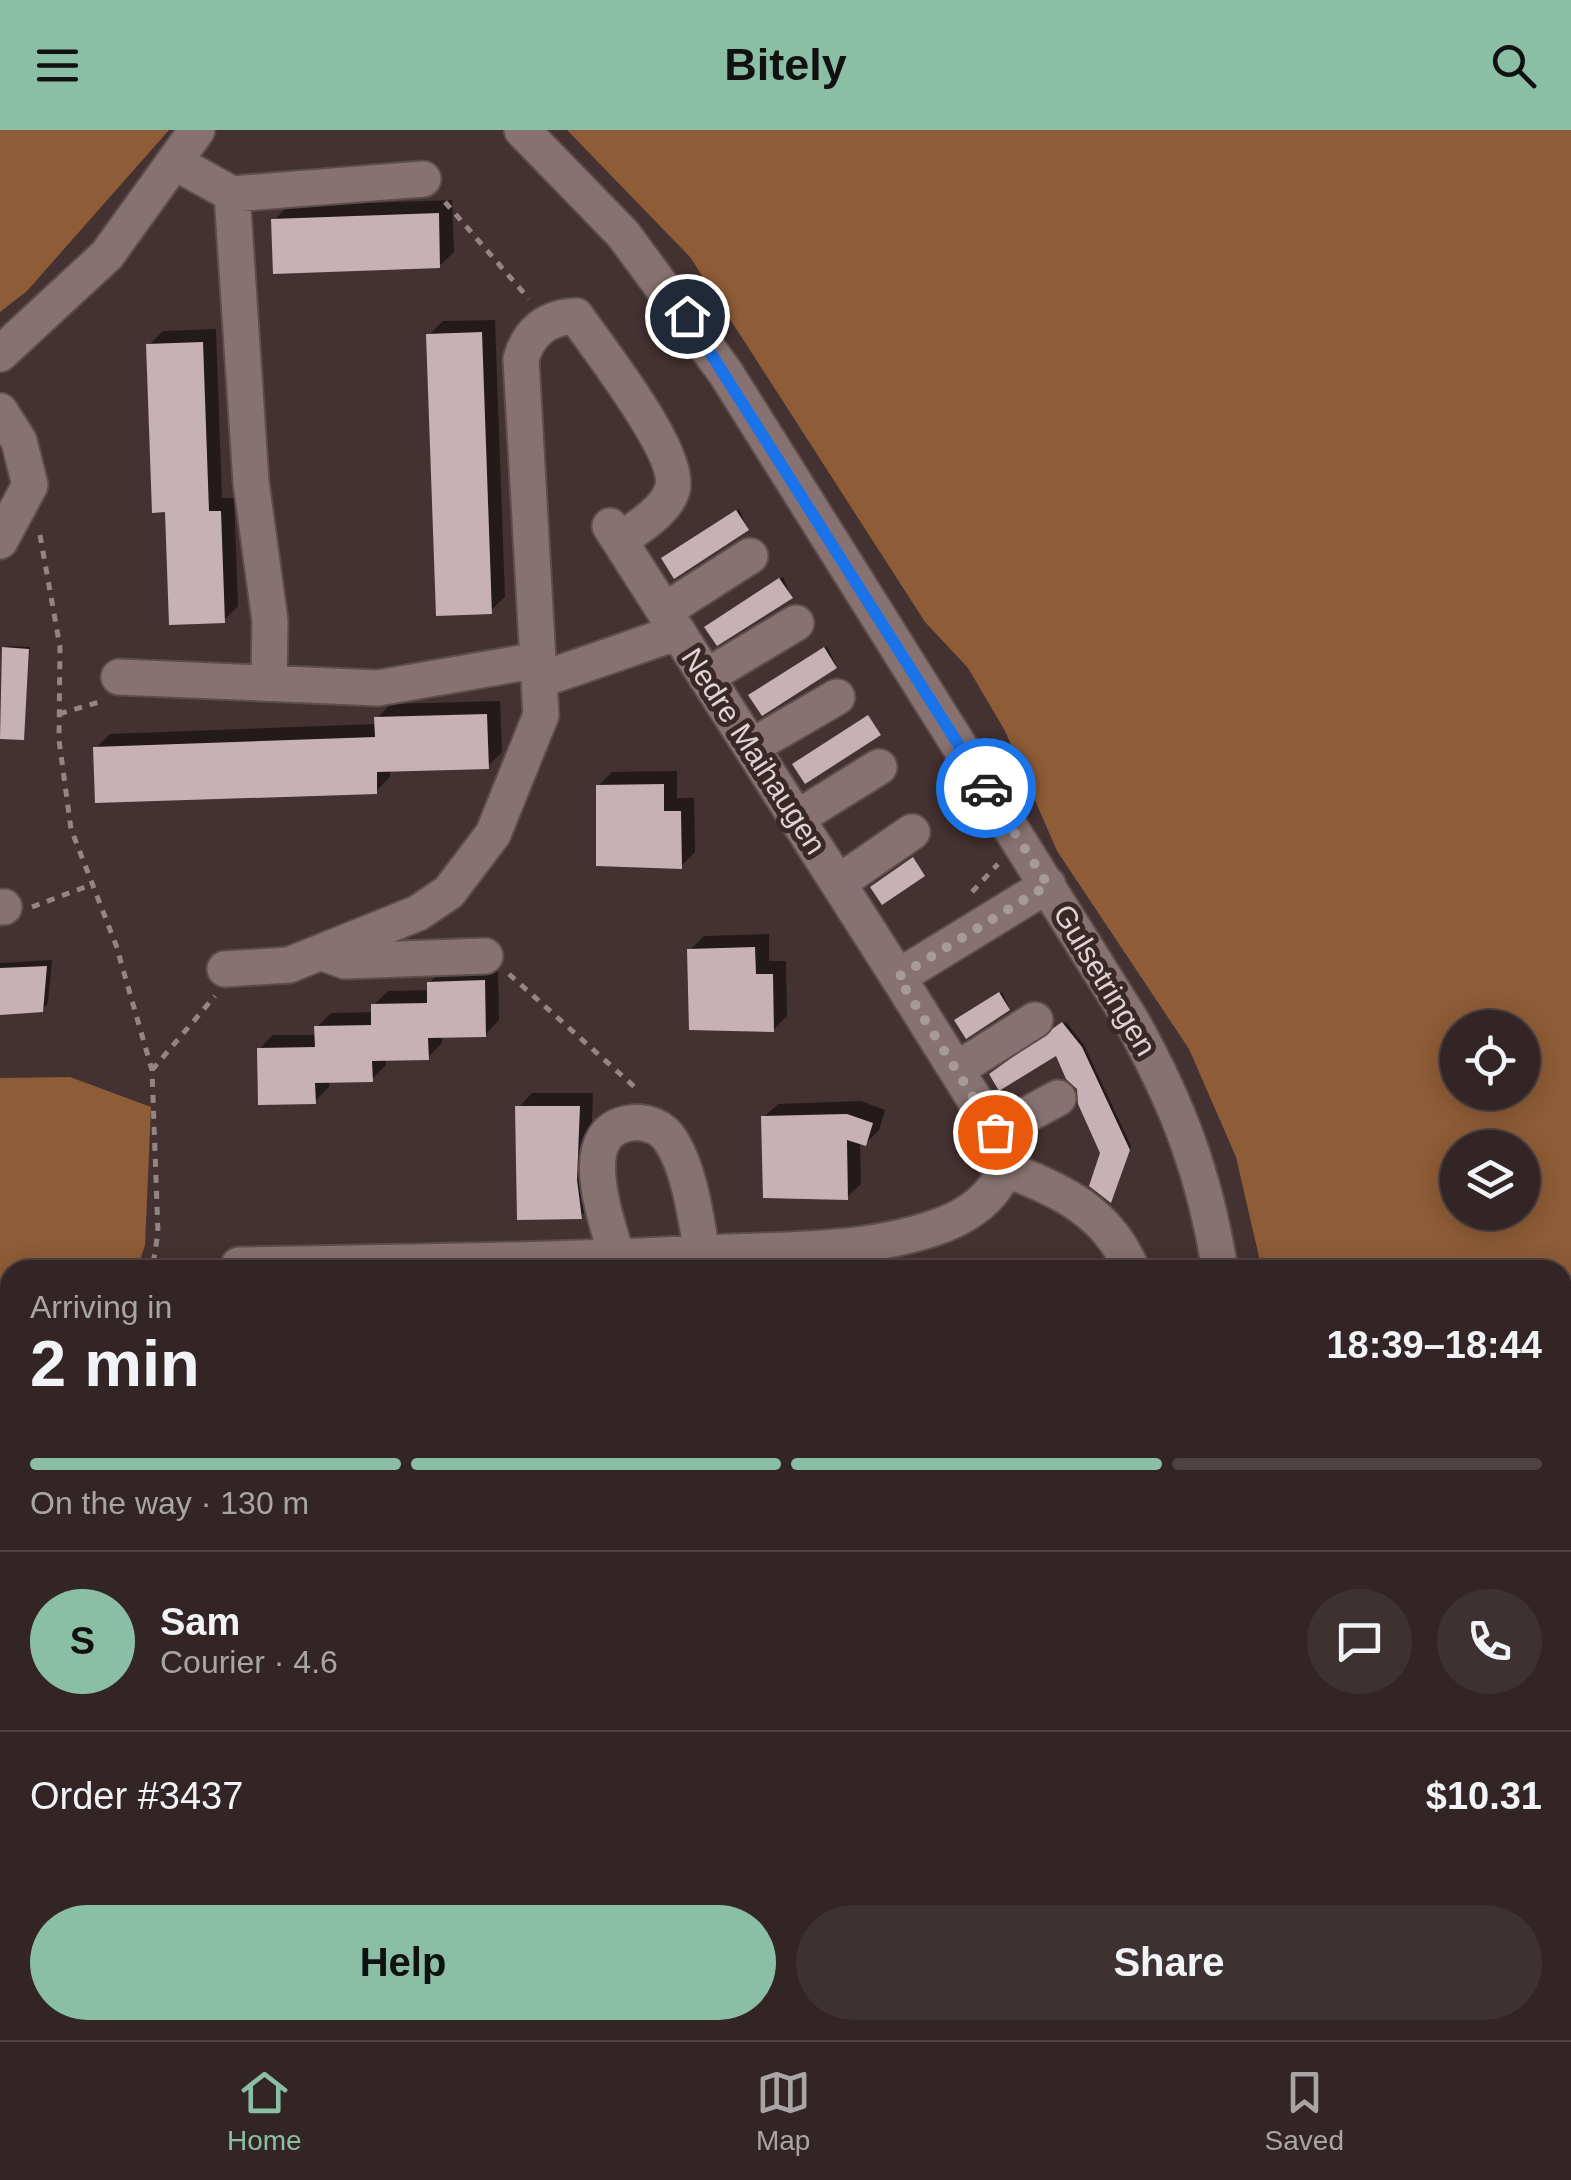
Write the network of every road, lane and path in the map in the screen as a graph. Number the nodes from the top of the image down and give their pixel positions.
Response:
1 (197, 130) edge
2 (522, 130) edge
3 (176, 163) junction
4 (423, 180) joint
5 (232, 194) junction
6 (562, 318) junction
7 (0, 354) edge
8 (0, 411) edge
9 (30, 485) junction
10 (0, 541) edge
11 (750, 556) dead end
12 (671, 622) junction
13 (796, 623) dead end
14 (539, 670) junction
15 (118, 677) joint
16 (706, 677) junction
17 (269, 682) junction
18 (838, 697) dead end
19 (59, 714) junction
20 (751, 747) junction
21 (879, 767) dead end
22 (796, 818) junction
23 (912, 832) dead end
24 (838, 883) junction
25 (93, 884) junction
26 (1048, 885) junction
27 (2, 907) edge
28 (322, 953) junction
29 (485, 956) joint
30 (224, 968) joint
31 (898, 977) junction
32 (1035, 1020) dead end
33 (152, 1070) junction
34 (956, 1070) junction
35 (1058, 1098) dead end
36 (662, 1130) junction
37 (995, 1132) junction
38 (1005, 1169) junction
39 (617, 1258) junction
40 (717, 1258) edge
41 (154, 1260) edge
42 (509, 1260) edge
43 (783, 1260) edge
44 (1128, 1260) edge
45 (1218, 1260) edge

1 - 3 street
2 - 26 street, Gulsetringen
3 - 5 street
3 - 7 street
4 - 5 street
4 - 6 path
5 - 17 street
6 - 12 street, Nedre Maihaugen
6 - 14 street
8 - 9 street
9 - 10 street
9 - 19 path
11 - 12 street
12 - 14 street
12 - 16 street, Nedre Maihaugen
13 - 16 street
14 - 17 street
14 - 28 street
15 - 17 street
15 - 19 path
16 - 20 street, Nedre Maihaugen
18 - 20 street
19 - 25 path
20 - 22 street, Nedre Maihaugen
21 - 22 street
22 - 24 street, Nedre Maihaugen
23 - 24 street
24 - 31 street, Nedre Maihaugen
25 - 27 path
25 - 33 path
26 - 31 street
26 - 45 street, Gulsetringen
28 - 29 street
28 - 30 street
29 - 36 path
30 - 33 path
31 - 34 street, Nedre Maihaugen
32 - 34 street
33 - 41 path
34 - 37 street, Nedre Maihaugen
35 - 37 street
36 - 39 street
36 - 40 street
37 - 38 street, Nedre Maihaugen
38 - 43 street
38 - 44 street
39 - 40 street
39 - 42 street
40 - 43 street

